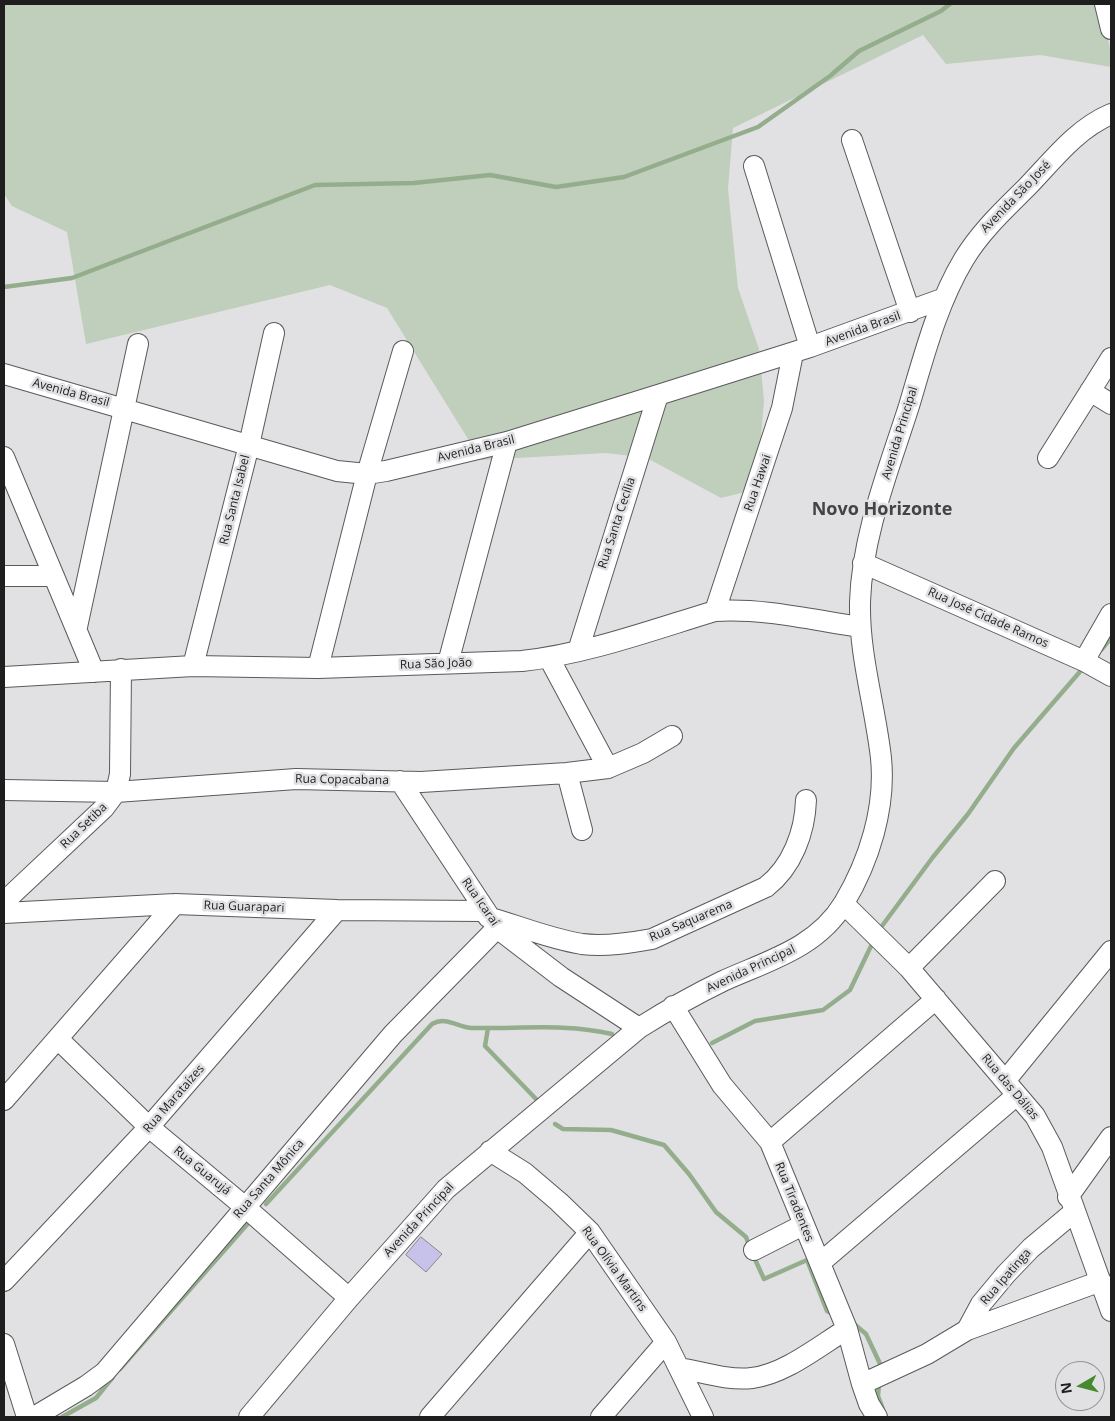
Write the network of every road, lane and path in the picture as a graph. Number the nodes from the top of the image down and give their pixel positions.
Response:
1 (1105, 4) edge
2 (1111, 29) edge
3 (1111, 114) edge
4 (852, 140) dead end
5 (754, 166) dead end
6 (942, 299) junction
7 (910, 312) junction
8 (274, 333) dead end
9 (138, 344) dead end
10 (802, 350) junction
11 (403, 351) dead end
12 (1111, 358) edge
13 (13, 377) edge
14 (4, 390) edge
15 (1090, 391) junction
16 (658, 396) junction
17 (1111, 404) edge
18 (124, 407) junction
19 (507, 442) junction
20 (249, 445) junction
21 (4, 457) edge
22 (1048, 458) dead end
23 (367, 474) junction
24 (863, 563) junction
25 (4, 576) edge
26 (54, 576) junction
27 (715, 612) junction
28 (1111, 614) edge
29 (77, 627) junction
30 (860, 627) junction
31 (578, 651) junction
32 (549, 658) junction
33 (1084, 661) junction
34 (448, 663) junction
35 (193, 666) junction
36 (318, 668) junction
37 (121, 669) junction
38 (94, 672) junction
39 (1111, 676) edge
40 (4, 677) edge
41 (672, 736) dead end
42 (608, 768) junction
43 (566, 773) junction
44 (400, 781) junction
45 (4, 790) edge
46 (116, 792) junction
47 (806, 800) dead end
48 (582, 830) dead end
49 (995, 880) dead end
50 (4, 902) edge
51 (175, 904) junction
52 (844, 904) junction
53 (337, 910) junction
54 (4, 913) edge
55 (489, 919) junction
56 (1111, 951) edge
57 (909, 968) junction
58 (936, 999) junction
59 (673, 1006) junction
60 (639, 1028) junction
61 (59, 1040) junction
62 (1011, 1088) junction
63 (4, 1100) edge
64 (149, 1127) junction
65 (1111, 1137) edge
66 (770, 1142) junction
67 (490, 1151) junction
68 (1071, 1205) junction
69 (245, 1207) junction
70 (802, 1225) junction
71 (590, 1232) junction
72 (754, 1250) dead end
73 (820, 1263) junction
74 (4, 1281) edge
75 (1101, 1281) junction
76 (349, 1298) junction
77 (1111, 1310) edge
78 (847, 1330) junction
79 (967, 1330) junction
80 (666, 1342) junction
81 (4, 1344) edge
82 (680, 1368) junction
83 (862, 1384) junction
84 (27, 1417) edge
85 (34, 1417) edge
86 (249, 1417) edge
87 (430, 1417) edge
88 (601, 1417) edge
89 (703, 1417) edge
90 (877, 1417) edge

1 - 2 street
3 - 6 street, Avenida São José
4 - 7 street
5 - 10 street
6 - 7 street, Avenida Brasil
6 - 24 street, Avenida Principal
7 - 10 street, Avenida Brasil
8 - 20 street, Rua Santa Isabel
9 - 18 street
10 - 16 street, Avenida Brasil
10 - 27 street, Rua Hawai
11 - 23 street
12 - 15 street
13 - 14 street
13 - 18 street, Avenida Brasil
15 - 17 street
15 - 22 street
16 - 19 street, Avenida Brasil
16 - 31 street, Rua Santa Cecília
18 - 20 street, Avenida Brasil
18 - 29 street
19 - 23 street, Avenida Brasil
19 - 34 street
20 - 23 street, Avenida Brasil
20 - 35 street, Rua Santa Isabel
21 - 26 street
23 - 36 street
24 - 30 street, Avenida Principal
24 - 33 street, Rua José Cidade Ramos
25 - 26 street
26 - 29 street
27 - 30 street, Rua São João
27 - 31 street, Rua São João
28 - 33 street
29 - 38 street
30 - 52 street, Avenida Principal
31 - 32 street, Rua São João
32 - 34 street, Rua São João
32 - 42 street
33 - 39 street, Rua José Cidade Ramos
34 - 36 street, Rua São João
35 - 36 street, Rua São João
35 - 37 street, Rua São João
37 - 38 street, Rua São João
37 - 46 street, Rua Setiba
38 - 40 street, Rua São João
41 - 42 street, Rua Copacabana
42 - 43 street, Rua Copacabana
43 - 44 street, Rua Copacabana
43 - 48 street
44 - 46 street, Rua Copacabana
44 - 55 street, Rua Icaraí
45 - 46 street, Rua Copacabana
46 - 50 street, Rua Setiba
47 - 55 street, Rua Saquarema
49 - 57 street
51 - 53 street, Rua Guarapari
51 - 54 street, Rua Guarapari
51 - 61 street
52 - 57 street, Rua das Dálias
52 - 59 street, Avenida Principal
53 - 55 street, Rua Guarapari
53 - 64 street, Rua Marataízes
55 - 60 street, Rua Icaraí
55 - 69 street, Rua Santa Mônica
56 - 62 street
57 - 58 street, Rua das Dálias
58 - 62 street, Rua das Dálias
58 - 66 street
59 - 60 street, Avenida Principal
59 - 66 street, Rua Tiradentes
60 - 67 street, Avenida Principal
61 - 63 street
61 - 64 street, Rua Guarujá
62 - 68 street, Rua das Dálias
62 - 73 street
64 - 69 street, Rua Guarujá
64 - 74 street, Rua Marataízes
65 - 68 street, Rua Ipatinga
66 - 70 street, Rua Tiradentes
67 - 71 street, Rua Olívia Martins
67 - 76 street, Avenida Principal
68 - 75 street, Rua das Dálias
68 - 79 street, Rua Ipatinga
69 - 76 street, Rua Guarujá
69 - 85 street, Rua Santa Mônica
70 - 72 street
70 - 73 street, Rua Tiradentes
71 - 80 street, Rua Olívia Martins
71 - 87 street
73 - 78 street, Rua Tiradentes
75 - 77 street, Rua das Dálias
75 - 79 street
76 - 86 street, Avenida Principal
78 - 82 street
78 - 83 street, Rua Tiradentes
79 - 83 street
80 - 82 street, Rua Olívia Martins
80 - 88 street
81 - 84 street
82 - 89 street, Rua Olívia Martins
83 - 90 street, Rua Tiradentes

